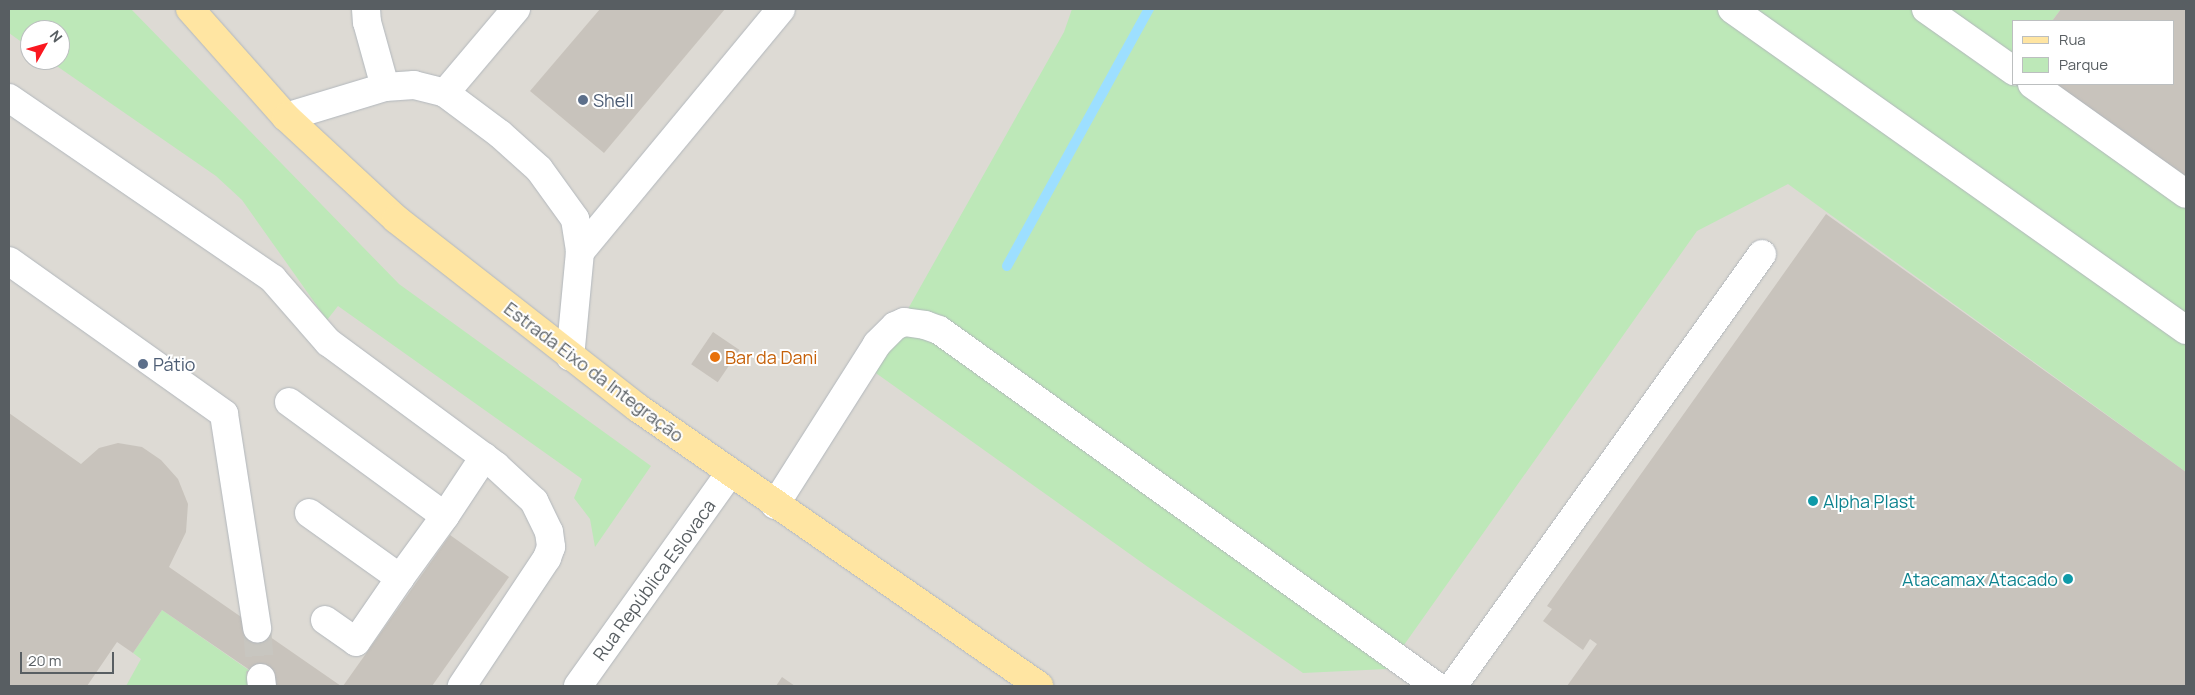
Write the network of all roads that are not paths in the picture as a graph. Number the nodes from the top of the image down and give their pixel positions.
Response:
1 (190, 9) edge
2 (366, 9) edge
3 (516, 9) edge
4 (781, 9) edge
5 (1732, 9) edge
6 (1926, 9) edge
7 (2012, 70) edge
8 (2033, 85) edge
9 (385, 87) junction
10 (445, 93) junction
11 (9, 98) edge
12 (286, 117) junction
13 (2186, 194) edge
14 (580, 252) junction
15 (1762, 254) dead end
16 (9, 261) edge
17 (2186, 330) edge
18 (570, 356) junction
19 (289, 402) dead end
20 (484, 457) junction
21 (730, 473) junction
22 (775, 505) junction
23 (309, 513) dead end
24 (445, 516) junction
25 (400, 578) junction
26 (325, 620) dead end
27 (257, 628) tunnel mouth
28 (462, 686) edge
29 (578, 686) edge
30 (1039, 686) edge
31 (1436, 686) edge
32 (1453, 686) edge

1 - 12 main road, Estrada Eixo da Integração
2 - 9 lane
3 - 10 lane
4 - 14 lane
5 - 17 lane
6 - 7 lane
8 - 13 lane
9 - 10 lane
9 - 12 lane
10 - 14 lane
11 - 20 lane
12 - 18 main road, Estrada Eixo da Integração
14 - 18 lane
15 - 32 lane
16 - 27 lane
18 - 21 main road, Estrada Eixo da Integração
19 - 24 lane
20 - 24 lane
20 - 28 lane
21 - 22 main road, Estrada Eixo da Integração
21 - 29 lane, Rua República Eslovaca
22 - 30 main road, Estrada Eixo da Integração
22 - 31 lane
23 - 25 lane
24 - 25 lane
25 - 26 lane

